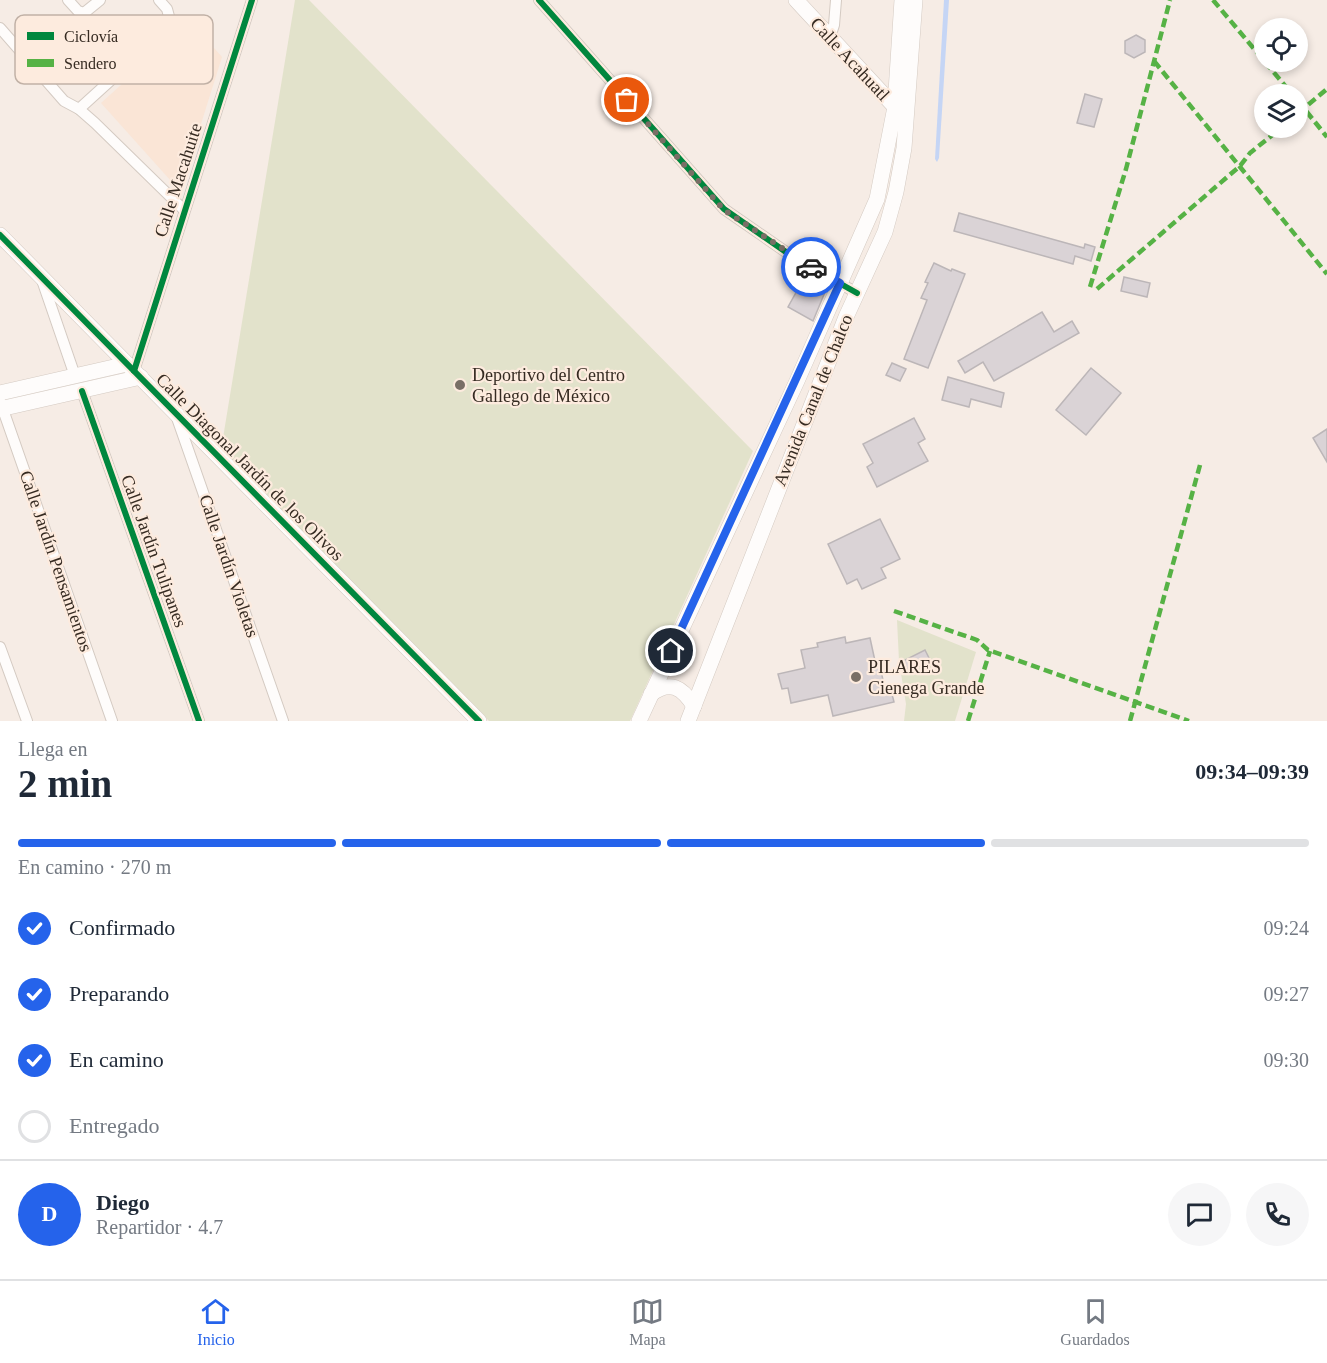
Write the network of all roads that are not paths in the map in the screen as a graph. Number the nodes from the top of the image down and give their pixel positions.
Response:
1 (68, 0) edge
2 (100, 0) edge
3 (159, 0) edge
4 (252, 0) edge
5 (538, 0) edge
6 (796, 0) edge
7 (836, 0) edge
8 (902, 0) edge
9 (915, 0) edge
10 (169, 15) edge
11 (0, 28) edge
12 (830, 37) junction
13 (15, 45) edge
14 (49, 84) edge
15 (107, 84) edge
16 (902, 108) junction
17 (79, 109) junction
18 (184, 210) junction
19 (0, 235) edge
20 (40, 276) junction
21 (840, 283) junction
22 (857, 293) junction
23 (134, 371) junction
24 (75, 376) junction
25 (82, 391) junction
26 (0, 393) edge
27 (1, 406) edge
28 (174, 412) junction
29 (0, 647) edge
30 (651, 694) junction
31 (694, 706) junction
32 (27, 721) edge
33 (112, 721) edge
34 (199, 721) edge
35 (283, 721) edge
36 (479, 721) edge
37 (639, 721) edge
38 (688, 721) edge

1 - 2 street
3 - 10 street
4 - 18 street, Calle Macahuite
5 - 21 street
6 - 12 main road, Calle Acahuatl
7 - 12 street
8 - 16 main road, Avenida Canal de Chalco
9 - 16 main road, Avenida Canal de Chalco
11 - 13 street
12 - 16 main road, Calle Acahuatl
14 - 17 street
15 - 17 street
16 - 21 main road, Avenida Canal de Chalco
16 - 22 main road, Avenida Canal de Chalco
17 - 18 street
18 - 23 street, Calle Macahuite
19 - 20 main road, Calle Diagonal Jardín de los Olivos
20 - 23 main road, Calle Diagonal Jardín de los Olivos
20 - 24 street
21 - 22 street
21 - 30 main road, Avenida Canal de Chalco
22 - 31 main road, Avenida Canal de Chalco
23 - 24 main road
23 - 25 main road
23 - 28 main road, Calle Diagonal Jardín de los Olivos
24 - 26 main road
25 - 27 main road
25 - 34 street, Calle Jardín Tulipanes
27 - 33 street, Calle Jardín Pensamientos
28 - 35 street, Calle Jardín Violetas
28 - 36 main road, Calle Diagonal Jardín de los Olivos
29 - 32 street
30 - 31 main road
30 - 37 main road, Avenida Canal de Chalco
31 - 38 main road, Avenida Canal de Chalco

